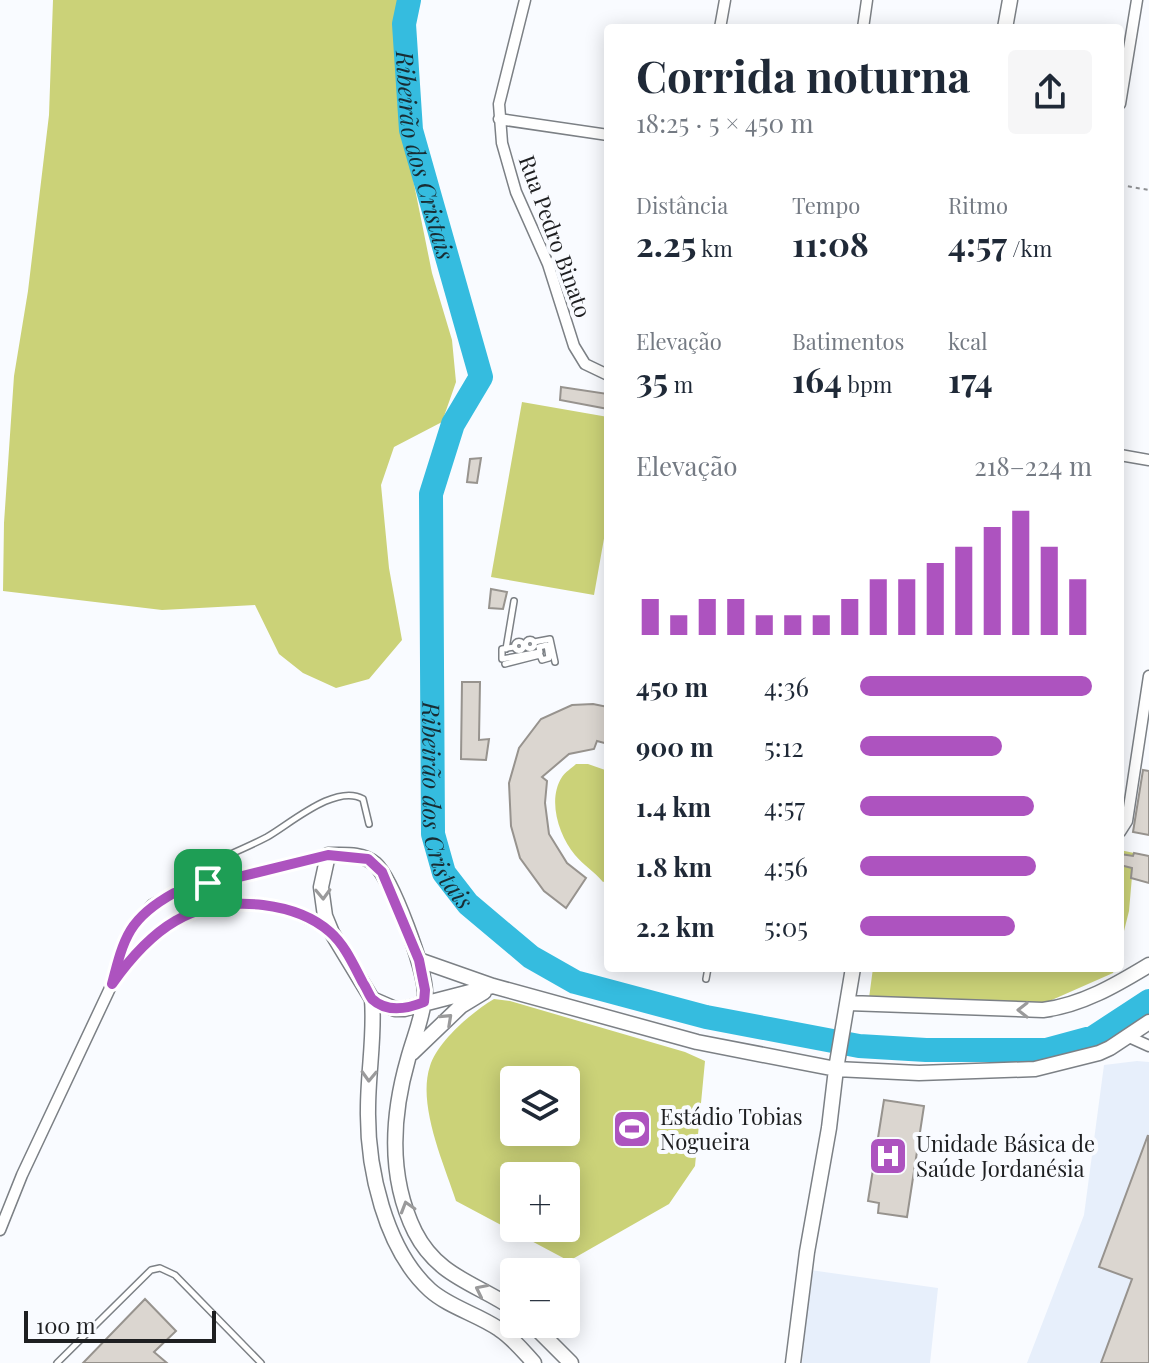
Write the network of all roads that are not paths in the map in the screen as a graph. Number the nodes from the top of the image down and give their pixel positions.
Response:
1 (525, 0) edge
2 (725, 0) edge
3 (867, 0) edge
4 (1010, 0) edge
5 (1137, 0) edge
6 (721, 24) edge
7 (864, 24) edge
8 (1006, 24) edge
9 (1124, 80) edge
10 (499, 119) junction
11 (604, 134) edge
12 (604, 373) edge
13 (1124, 456) edge
14 (1149, 460) edge
15 (514, 601) dead end
16 (506, 649) junction
17 (555, 662) dead end
18 (505, 664) dead end
19 (1149, 676) edge
20 (369, 824) dead end
21 (1124, 826) edge
22 (328, 855) junction
23 (208, 883) junction
24 (332, 933) junction
25 (419, 960) junction
26 (1149, 965) edge
27 (707, 972) edge
28 (852, 972) edge
29 (706, 979) dead end
30 (112, 984) junction
31 (491, 987) junction
32 (372, 999) junction
33 (424, 1002) junction
34 (848, 1003) junction
35 (1149, 1022) edge
36 (1129, 1037) junction
37 (1149, 1046) edge
38 (408, 1056) junction
39 (836, 1065) junction
40 (0, 1230) edge
41 (500, 1301) edge
42 (546, 1338) edge
43 (57, 1363) edge
44 (261, 1363) edge
45 (534, 1363) edge
46 (571, 1363) edge
47 (793, 1363) edge

1 - 10 street, Rua Pedro Binato
2 - 6 street
3 - 7 street
4 - 8 street
5 - 9 street
10 - 11 street
10 - 12 street, Rua Pedro Binato
13 - 14 street
15 - 16 lane
16 - 17 lane
16 - 18 lane
19 - 21 street
20 - 23 lane
22 - 23 street
22 -> 24 street
22 - 25 street
23 - 30 street
24 - 30 street
24 - 32 street
25 - 31 street
25 - 33 street
26 -> 34 street
27 - 29 lane
28 - 34 street
30 - 40 street
31 - 33 street
38 -> 31 street
31 - 39 street
32 - 33 street
32 -> 45 street
33 - 38 street
34 - 39 street
35 - 36 street
36 - 37 street
36 - 39 street
41 -> 38 street
39 - 47 street
42 - 46 street
43 - 44 lane

